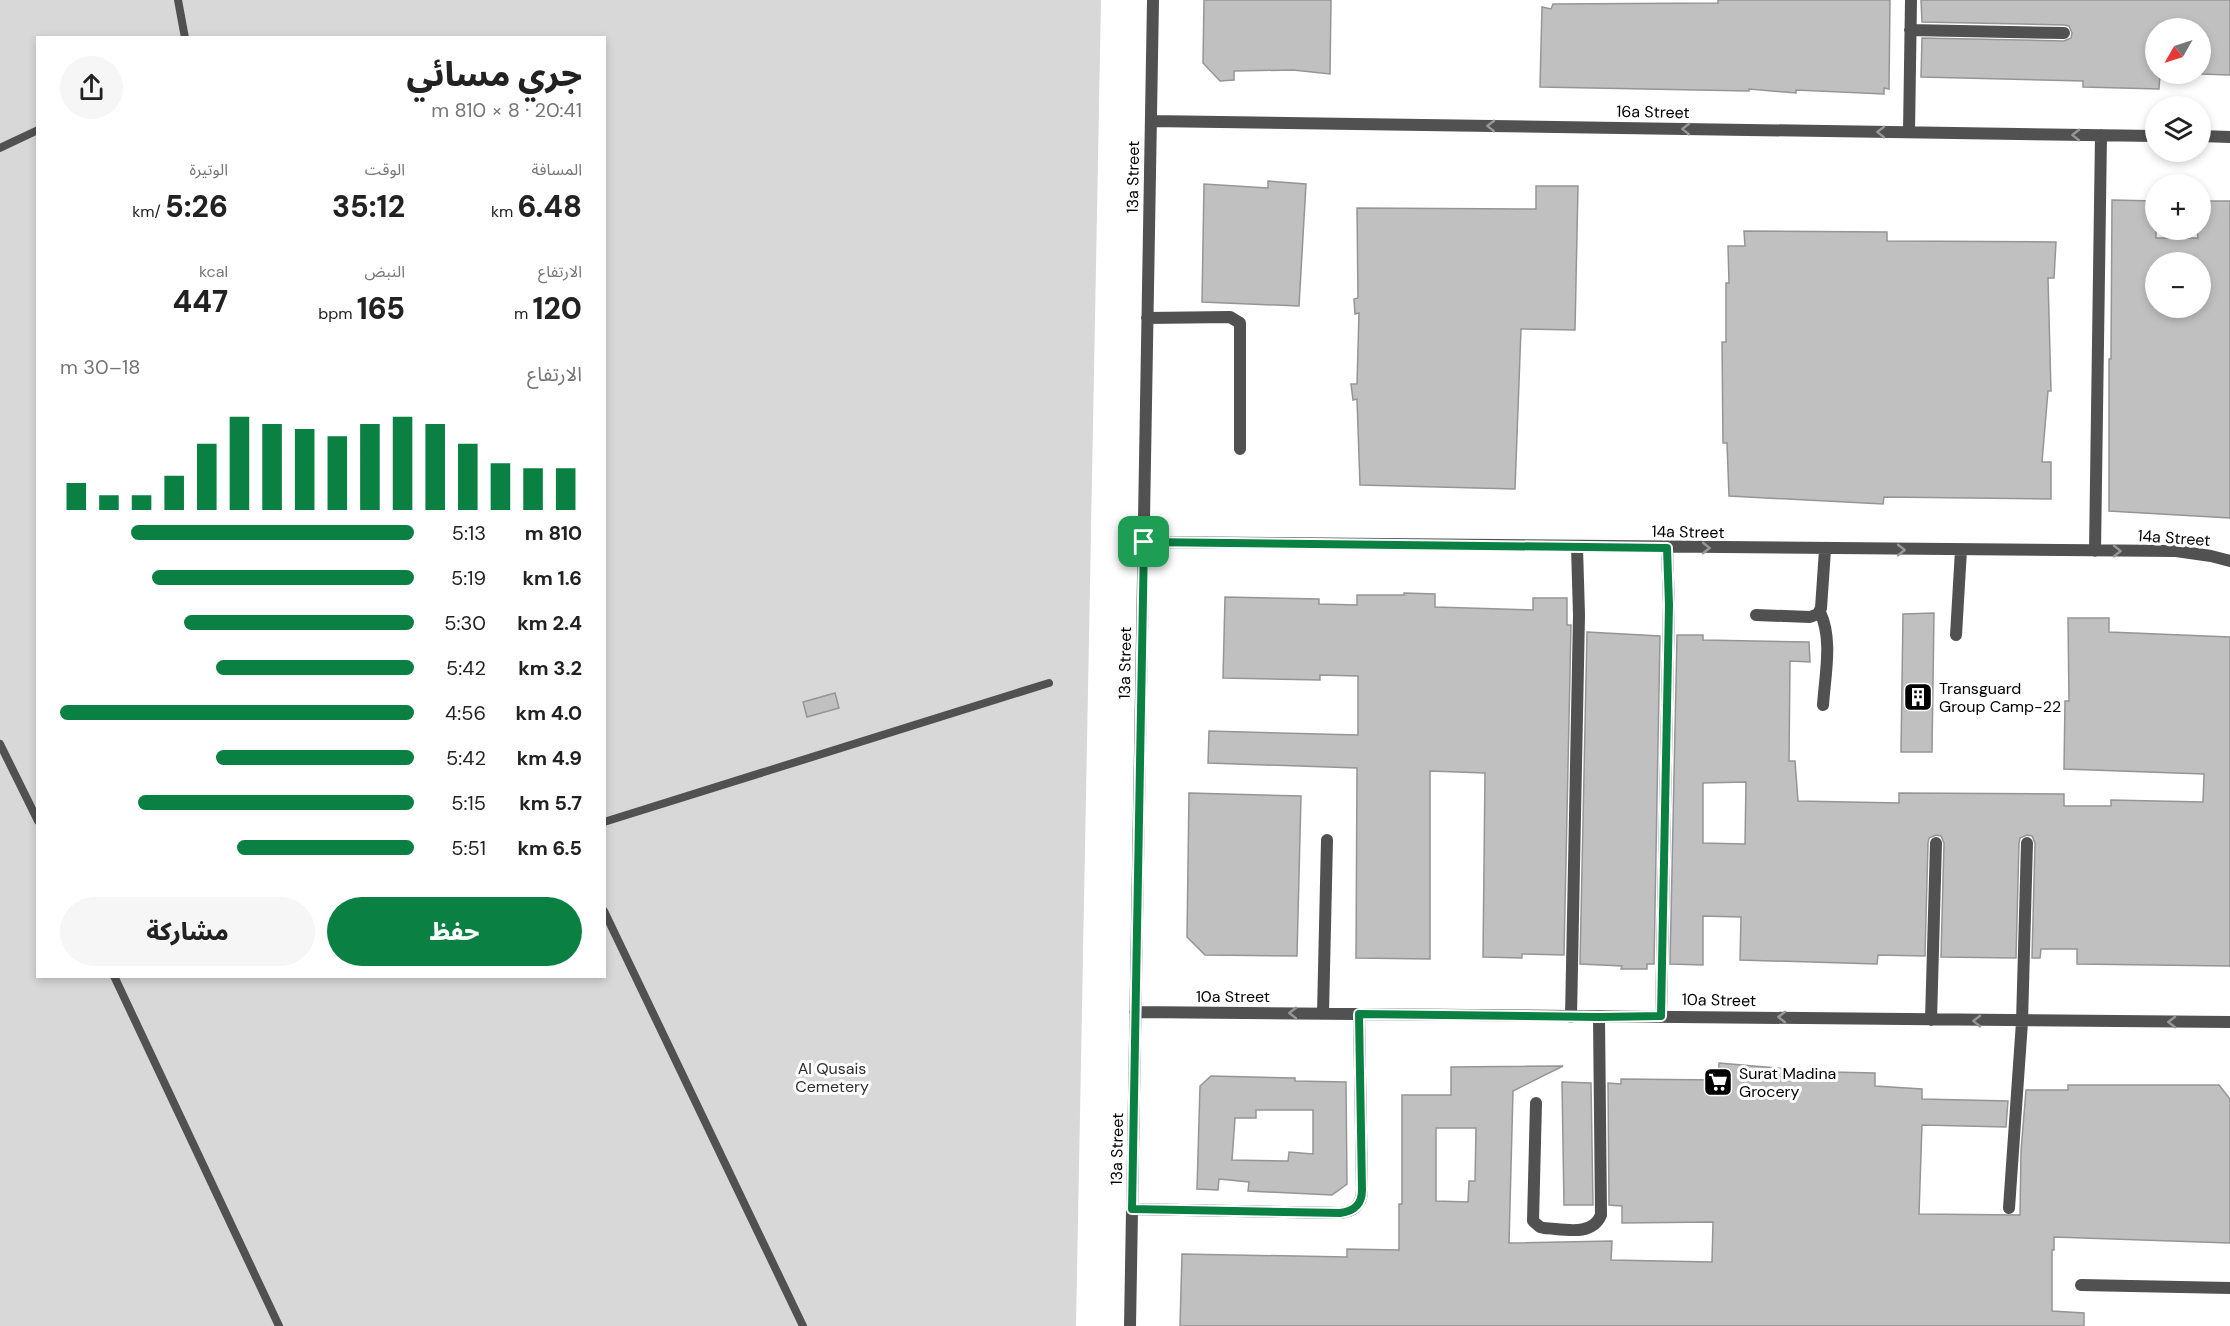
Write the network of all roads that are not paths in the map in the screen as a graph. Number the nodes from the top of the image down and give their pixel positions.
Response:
1 (178, 0) edge
2 (1153, 0) edge
3 (1911, 0) edge
4 (1910, 30) junction
5 (2064, 33) dead end
6 (185, 36) edge
7 (1151, 121) junction
8 (36, 131) edge
9 (1909, 132) junction
10 (2101, 135) junction
11 (2145, 136) edge
12 (2211, 136) edge
13 (2230, 137) edge
14 (0, 148) edge
15 (1147, 318) junction
16 (1240, 448) dead end
17 (1144, 542) junction
18 (1577, 547) junction
19 (1667, 548) junction
20 (1961, 549) junction
21 (1825, 550) junction
22 (2095, 550) junction
23 (2230, 561) edge
24 (1820, 612) junction
25 (1756, 615) dead end
26 (1956, 635) dead end
27 (1049, 683) dead end
28 (1823, 705) dead end
29 (0, 744) edge
30 (36, 816) edge
31 (606, 821) edge
32 (1327, 840) dead end
33 (1936, 843) dead end
34 (2027, 843) dead end
35 (606, 915) edge
36 (115, 978) edge
37 (1135, 1012) junction
38 (1323, 1013) junction
39 (1359, 1014) junction
40 (1661, 1016) junction
41 (1571, 1017) junction
42 (1599, 1017) junction
43 (1931, 1020) junction
44 (2022, 1022) junction
45 (2230, 1022) edge
46 (1536, 1103) dead end
47 (2009, 1208) dead end
48 (1132, 1209) junction
49 (2081, 1285) dead end
50 (2230, 1288) edge
51 (279, 1326) edge
52 (803, 1326) edge
53 (1130, 1326) edge

1 - 6 lane
2 - 7 street, 13a Street
3 - 4 street
4 - 5 street
4 - 9 street
9 -> 7 street, 16a Street
7 - 15 street, 13a Street
8 - 14 lane
10 -> 9 street, 16a Street
10 - 11 street, 16a Street
10 - 22 street
12 - 13 street
15 - 16 street
15 - 17 street, 13a Street
17 - 18 street, 14a Street
17 - 37 street, 13a Street
18 - 19 street, 14a Street
18 - 41 street
19 -> 21 street, 14a Street
19 - 40 street
21 -> 20 street, 14a Street
20 - 22 street, 14a Street
20 - 26 street
21 - 24 street
22 -> 23 street, 14a Street
24 - 25 street
24 - 28 street
27 - 31 lane
29 - 30 lane
32 - 38 street
33 - 43 street
34 - 44 street
35 - 52 lane
36 - 51 lane
38 -> 37 street, 10a Street
37 - 48 street, 13a Street
38 - 39 street, 10a Street
39 - 41 street, 10a Street
39 - 48 street
40 - 42 street, 10a Street
43 -> 40 street, 10a Street
41 - 42 street, 10a Street
42 - 46 street
44 -> 43 street, 10a Street
45 -> 44 street, 10a Street
44 - 47 street
48 - 53 street, 13a Street
49 - 50 street

